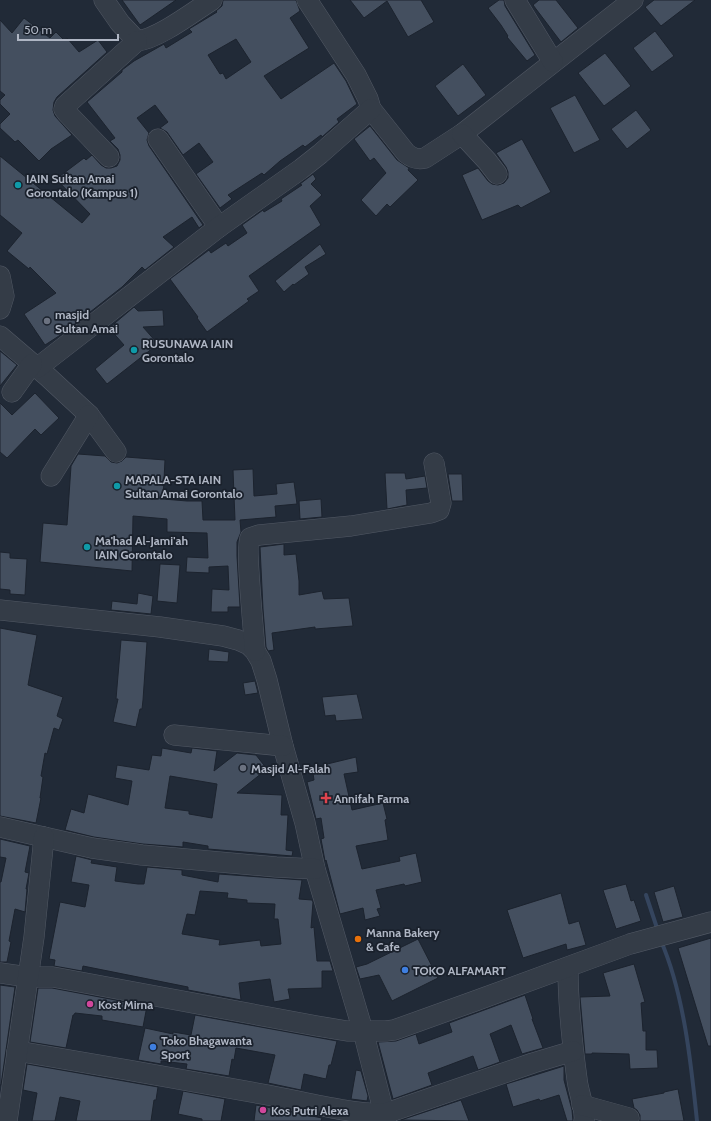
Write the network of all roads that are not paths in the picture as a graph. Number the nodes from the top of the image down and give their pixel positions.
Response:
1 (104, 0) edge
2 (212, 0) edge
3 (307, 0) edge
4 (514, 0) edge
5 (633, 0) edge
6 (137, 41) junction
7 (553, 62) junction
8 (371, 109) junction
9 (462, 134) junction
10 (158, 139) dead end
11 (109, 157) dead end
12 (497, 174) dead end
13 (219, 227) junction
14 (0, 276) edge
15 (0, 309) edge
16 (0, 336) edge
17 (35, 366) junction
18 (12, 392) dead end
19 (89, 415) junction
20 (113, 449) dead end
21 (434, 463) dead end
22 (51, 476) dead end
23 (0, 610) edge
24 (255, 651) junction
25 (174, 736) dead end
26 (283, 746) junction
27 (0, 827) edge
28 (44, 837) junction
29 (315, 868) junction
30 (711, 922) edge
31 (568, 968) junction
32 (0, 973) edge
33 (28, 976) junction
34 (363, 1031) junction
35 (17, 1051) junction
36 (573, 1051) junction
37 (583, 1113) edge
38 (385, 1118) edge
39 (629, 1118) dead end
40 (7, 1121) edge

1 - 6 street
2 - 6 street
3 - 8 street
4 - 7 street
5 - 7 street
6 - 11 street
7 - 9 street
8 - 9 street
8 - 13 street
9 - 12 street
10 - 13 street
13 - 17 street
14 - 15 street
16 - 17 street
17 - 18 street
17 - 19 street
19 - 20 street
19 - 22 street
21 - 24 street
23 - 24 street
24 - 26 street
25 - 26 street
26 - 29 street
27 - 28 street
28 - 29 street
28 - 33 street
29 - 34 street
30 - 31 street
31 - 34 street
31 - 36 street
32 - 33 street
33 - 34 street
33 - 35 street
34 - 38 street
35 - 38 street
35 - 40 street
36 - 37 street
36 - 38 street
37 - 39 street

